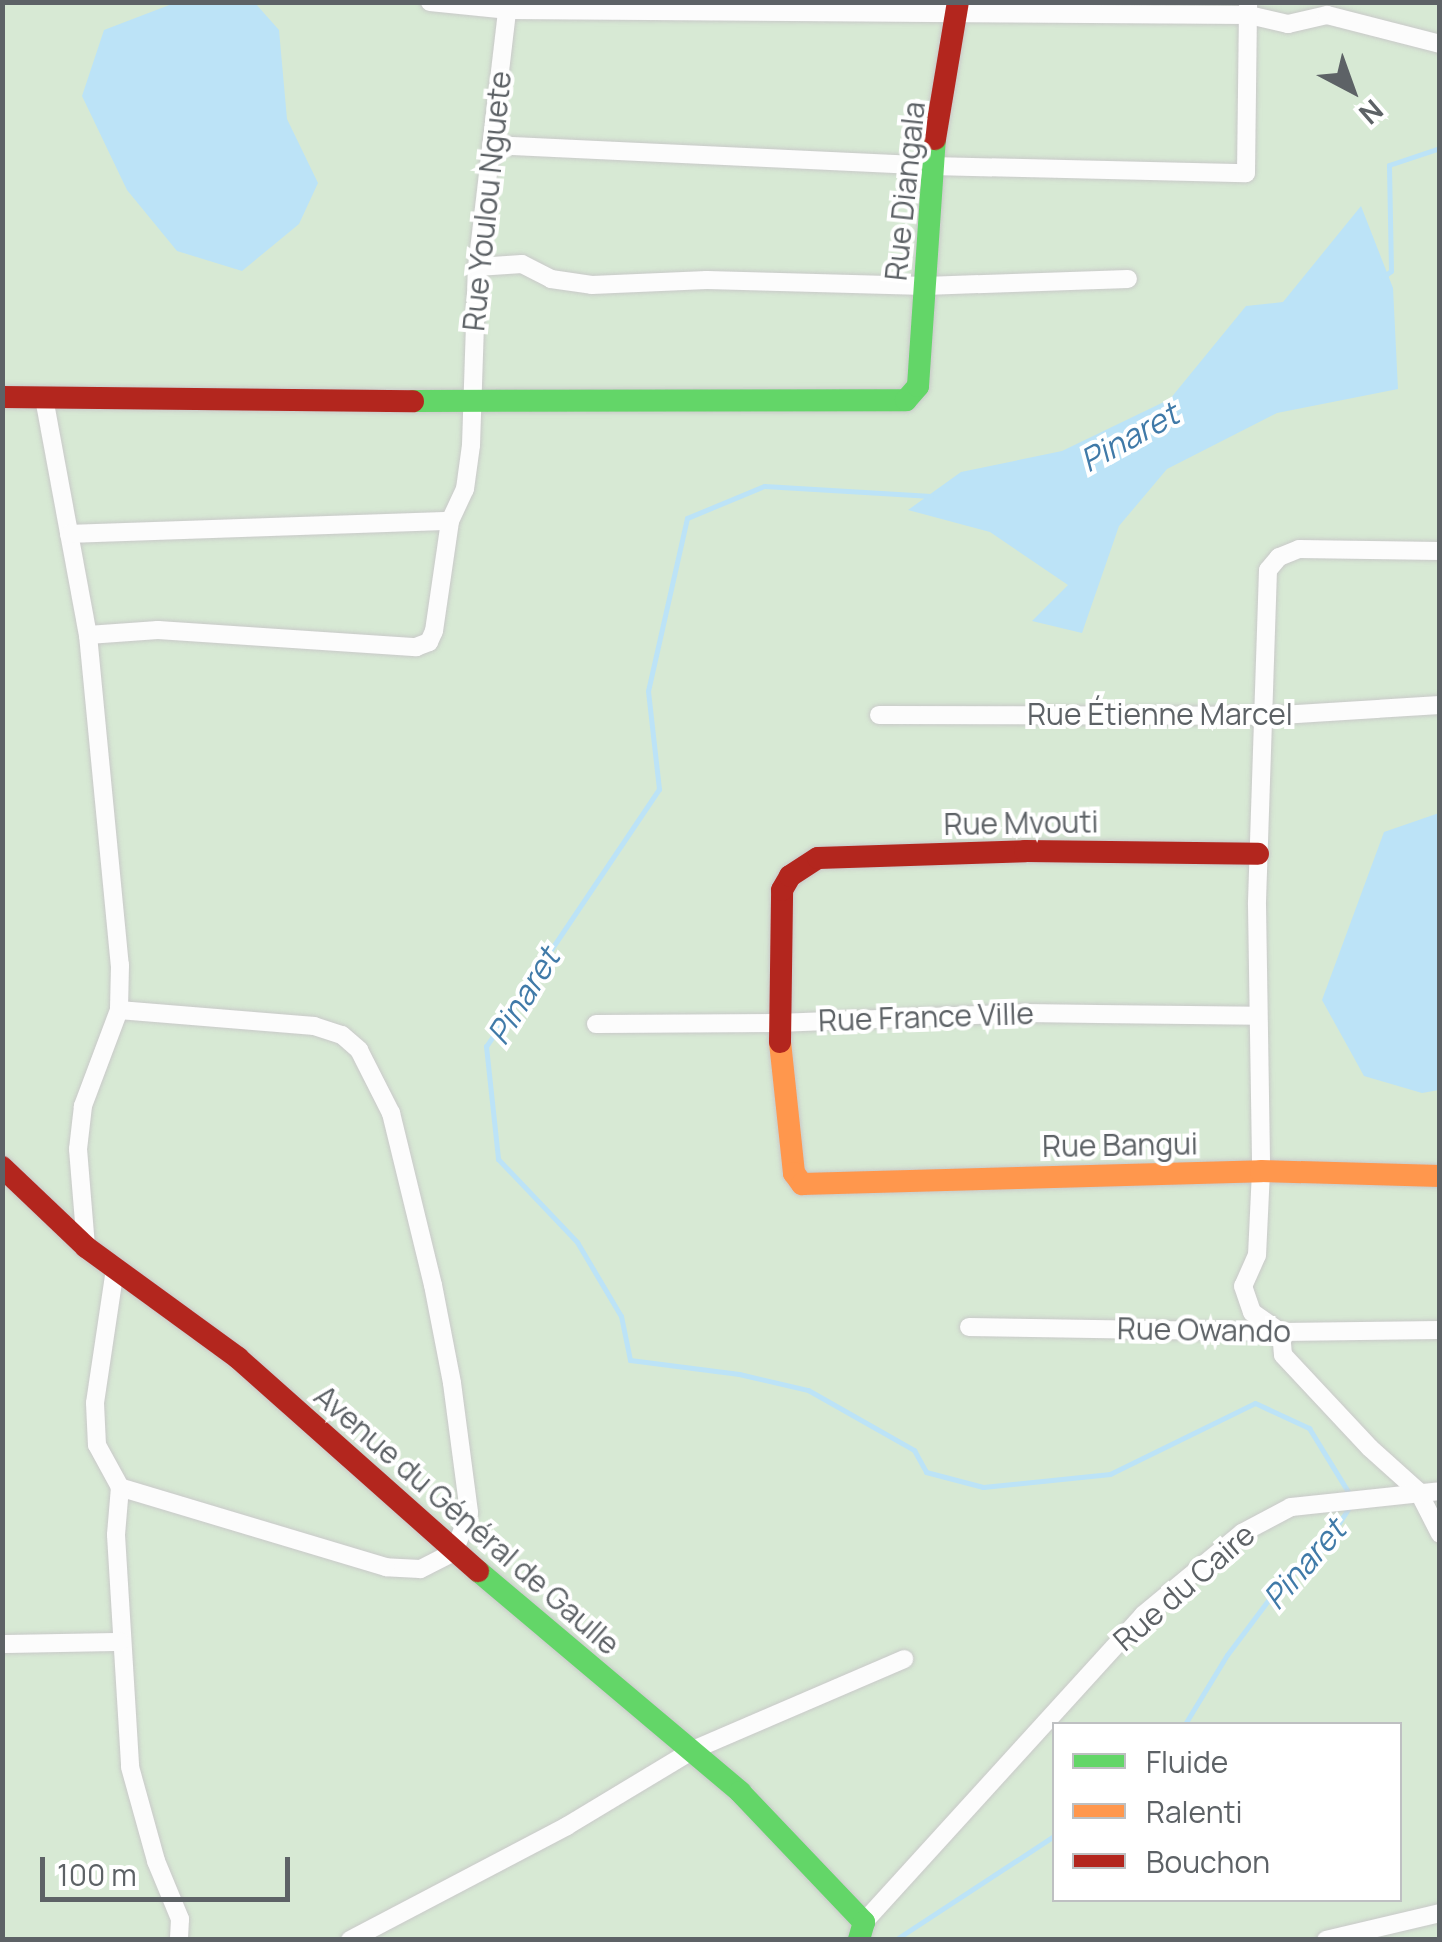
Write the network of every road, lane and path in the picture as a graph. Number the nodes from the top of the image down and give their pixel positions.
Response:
1 (430, 2) edge
2 (507, 6) edge
3 (957, 9) edge
4 (1248, 9) edge
5 (1440, 44) edge
6 (491, 145) junction
7 (931, 166) junction
8 (477, 266) junction
9 (1128, 279) dead end
10 (925, 286) junction
11 (2, 397) edge
12 (44, 398) junction
13 (469, 400) junction
14 (450, 521) junction
15 (68, 534) junction
16 (1440, 551) edge
17 (88, 636) junction
18 (1440, 705) edge
19 (879, 715) dead end
20 (1265, 716) junction
21 (1258, 854) junction
22 (119, 1010) junction
23 (1257, 1016) junction
24 (778, 1023) junction
25 (596, 1024) dead end
26 (2, 1167) edge
27 (1261, 1171) junction
28 (1440, 1176) edge
29 (86, 1247) junction
30 (115, 1269) junction
31 (969, 1326) dead end
32 (1440, 1330) edge
33 (1281, 1332) junction
34 (120, 1487) junction
35 (1418, 1491) junction
36 (1440, 1491) edge
37 (1440, 1534) edge
38 (454, 1552) junction
39 (120, 1642) junction
40 (2, 1644) edge
41 (904, 1659) dead end
42 (693, 1750) junction
43 (1440, 1914) edge
44 (862, 1931) edge
45 (1367, 1934) edge
46 (179, 1940) edge
47 (350, 1940) edge
48 (1326, 1940) edge

1 - 2 street
2 - 3 street
2 - 6 street, Rue Youlou Nguete
3 - 4 street
3 - 7 street, Rue Diangala
4 - 5 street
4 - 7 street
6 - 7 street
6 - 8 street, Rue Youlou Nguete
7 - 10 street, Rue Diangala
8 - 10 street
8 - 13 street, Rue Youlou Nguete
9 - 10 street
10 - 13 street, Rue Diangala
11 - 12 street
12 - 13 street
12 - 15 street
13 - 14 street, Rue Youlou Nguete
14 - 15 street
14 - 17 street, Rue Youlou Nguete
15 - 17 street
16 - 20 street
17 - 22 street
18 - 20 street, Rue Étienne Marcel
19 - 20 street, Rue Étienne Marcel
20 - 21 street
21 - 23 street
21 - 24 street, Rue Mvouti
22 - 29 street
22 - 38 street
23 - 24 street, Rue France Ville
23 - 27 street
24 - 25 street, Rue France Ville
24 - 27 street, Rue Bangui
26 - 29 street, Avenue du Général de Gaulle
27 - 28 street, Rue Bangui
27 - 33 street
29 - 30 street, Avenue du Général de Gaulle
30 - 34 street
30 - 38 street, Avenue du Général de Gaulle
31 - 33 street, Rue Owando
32 - 33 street, Rue Owando
33 - 35 street
34 - 38 street
34 - 39 street
35 - 36 street, Rue du Caire
35 - 37 street
35 - 44 street, Rue du Caire
38 - 42 street, Avenue du Général de Gaulle
39 - 40 street
39 - 46 street
41 - 42 street
42 - 44 street, Avenue du Général de Gaulle
42 - 47 street
43 - 45 street
45 - 48 street

